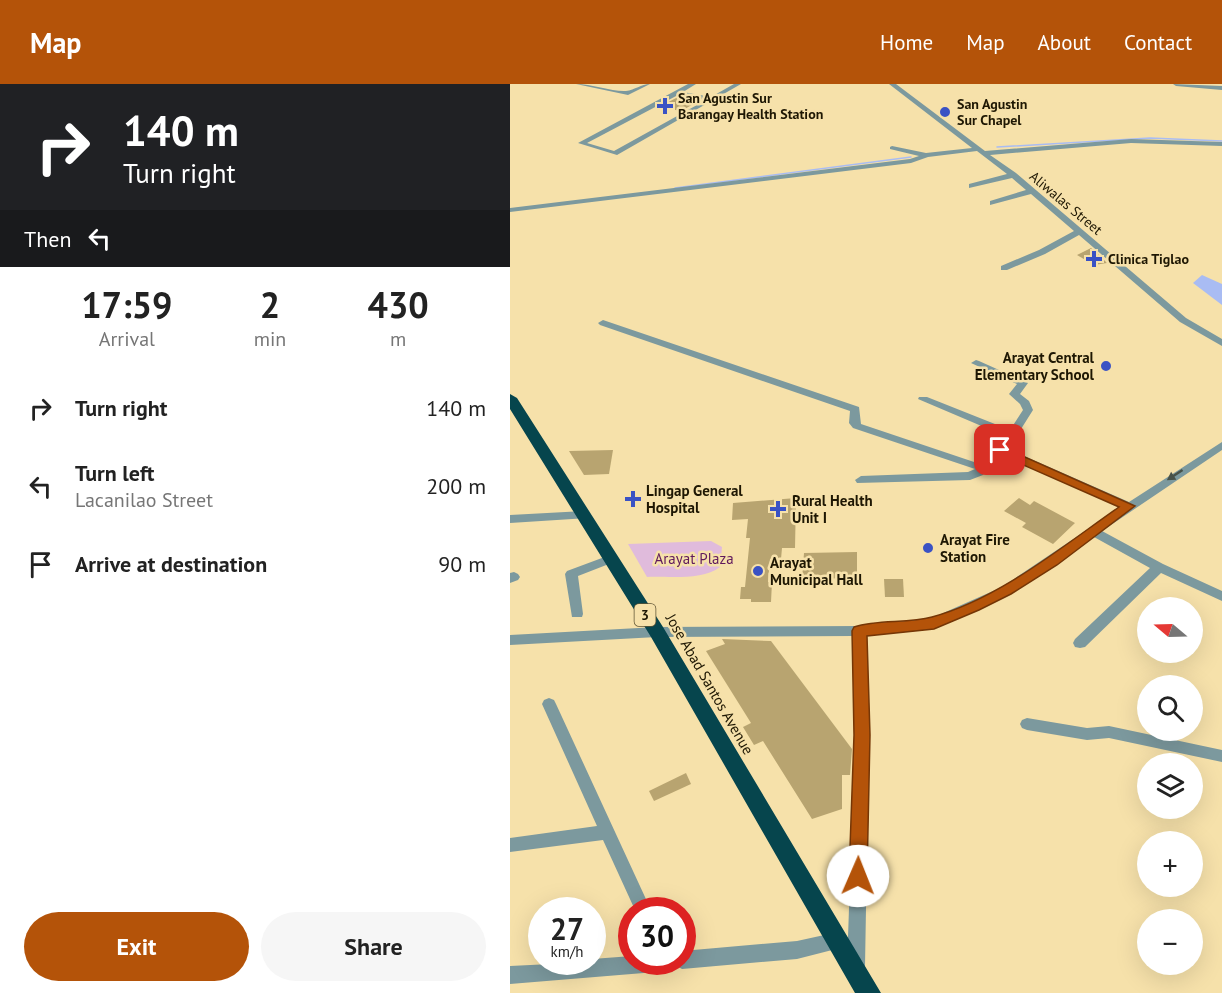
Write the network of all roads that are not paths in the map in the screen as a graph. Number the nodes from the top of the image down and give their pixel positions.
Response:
1 (579, 84) edge
2 (647, 84) edge
3 (693, 84) edge
4 (738, 84) edge
5 (892, 84) edge
6 (1176, 84) edge
7 (1222, 88) edge
8 (679, 93) junction
9 (713, 99) junction
10 (1222, 144) edge
11 (892, 148) dead end
12 (981, 151) junction
13 (927, 155) junction
14 (1013, 175) junction
15 (972, 186) dead end
16 (1032, 191) junction
17 (993, 203) dead end
18 (510, 210) edge
19 (1079, 231) junction
20 (1004, 268) dead end
21 (603, 323) dead end
22 (1222, 343) edge
23 (976, 363) dead end
24 (510, 398) edge
25 (923, 399) dead end
26 (1012, 435) junction
27 (1222, 445) edge
28 (1000, 450) junction
29 (982, 468) junction
30 (861, 480) dead end
31 (1129, 506) junction
32 (584, 515) junction
33 (510, 519) edge
34 (1092, 531) junction
35 (610, 560) junction
36 (1159, 567) junction
37 (1222, 596) edge
38 (577, 614) dead end
39 (860, 631) junction
40 (657, 632) junction
41 (510, 639) edge
42 (1080, 643) dead end
43 (549, 704) dead end
44 (1028, 724) dead end
45 (1222, 756) edge
46 (606, 832) junction
47 (510, 845) edge
48 (637, 897) edge
49 (838, 941) junction
50 (696, 959) edge
51 (618, 966) edge
52 (856, 970) junction
53 (510, 975) edge
54 (869, 993) edge

1 - 2 street
3 - 8 street
4 - 9 street
5 - 12 street, Aliwalas Street
6 - 7 street
8 - 9 street
8 - 9 street
10 - 12 street
11 - 13 street
12 - 13 street
12 - 14 street, Aliwalas Street
13 - 18 street
14 - 15 street
14 - 16 street, Aliwalas Street
16 - 17 street
16 - 19 street, Aliwalas Street
19 - 20 street
19 - 22 street, Aliwalas Street
21 - 29 street
23 - 26 street
24 - 32 highway, Jose Abad Santos Avenue / 3
25 - 26 street
26 - 28 street
27 -> 31 street
28 - 29 street
28 - 31 street
29 - 30 street
31 - 34 street
32 - 33 street
32 - 35 highway, Jose Abad Santos Avenue / 3
34 - 36 street
34 - 39 street
35 - 38 street
35 - 40 highway, Jose Abad Santos Avenue / 3
36 - 37 street
36 - 42 street
39 - 40 street
39 - 52 street
40 - 41 street
40 - 49 highway, Jose Abad Santos Avenue / 3
43 - 46 street
44 - 45 street
46 - 47 street
46 - 48 street
49 - 50 street
49 - 52 highway, Jose Abad Santos Avenue / 3
51 - 53 street
52 - 54 highway, Jose Abad Santos Avenue / 3

